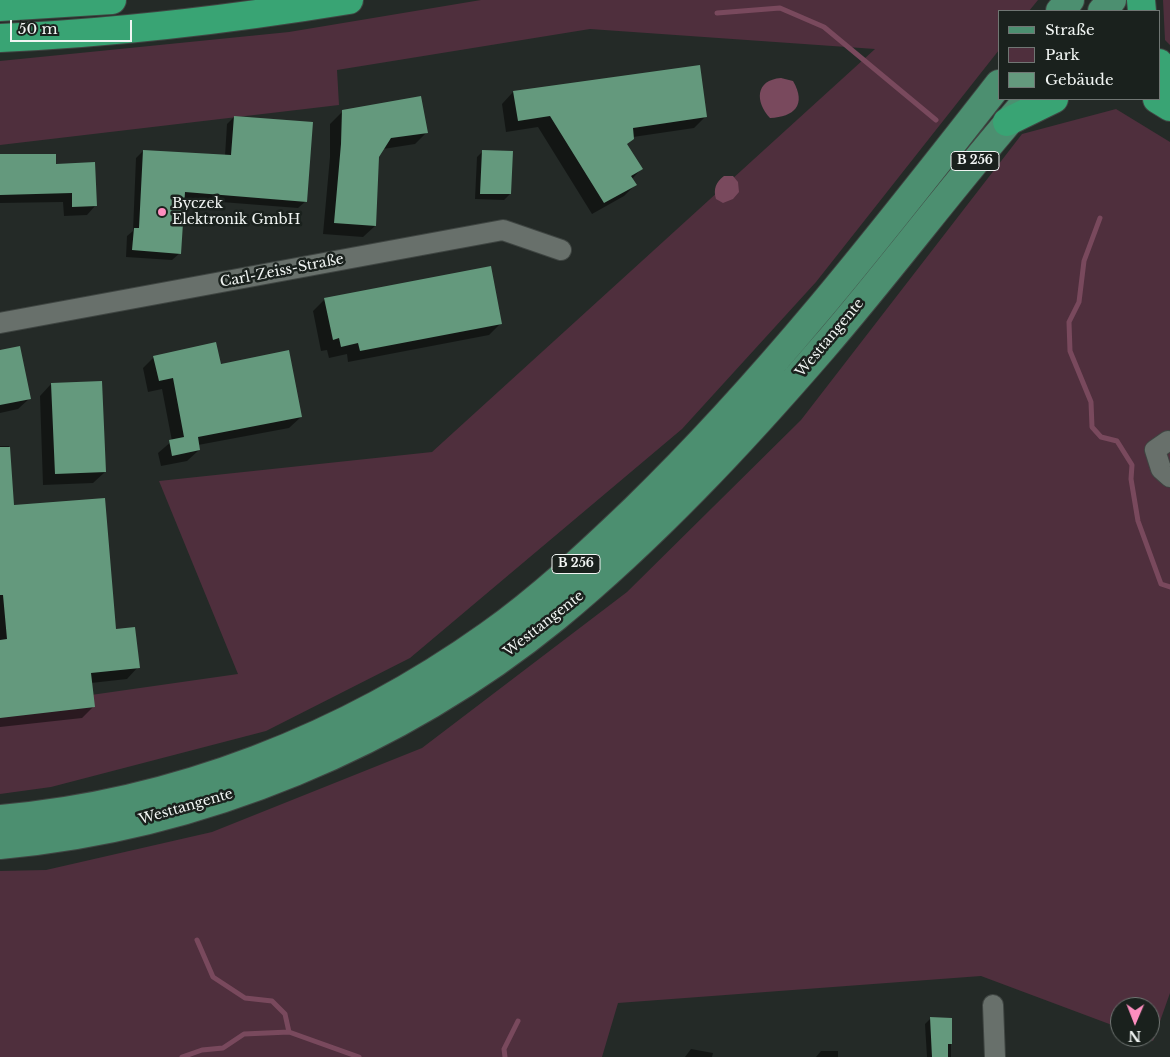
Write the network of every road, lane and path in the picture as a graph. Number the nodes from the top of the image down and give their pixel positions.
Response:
1 (112, 0) edge
2 (349, 0) edge
3 (1070, 0) edge
4 (1112, 0) edge
5 (0, 7) edge
6 (1061, 10) edge
7 (1103, 10) edge
8 (0, 38) edge
9 (1162, 79) edge
10 (998, 85) edge
11 (1027, 100) edge
12 (1052, 100) edge
13 (1170, 107) edge
14 (1007, 122) junction
15 (560, 250) dead end
16 (0, 323) edge
17 (1170, 442) edge
18 (1170, 478) edge
19 (0, 819) edge
20 (0, 844) edge
21 (993, 1005) dead end
22 (994, 1057) edge

1 - 5 highway
2 - 8 highway
3 - 6 main road
4 - 7 main road
9 - 13 highway
10 - 19 main road, Westtangente / B 256
11 - 14 main road, Westtangente / B 256
12 - 14 highway
14 - 20 main road, Westtangente / B 256
15 - 16 street, Carl-Zeiss-Straße
17 - 18 street
21 - 22 street

